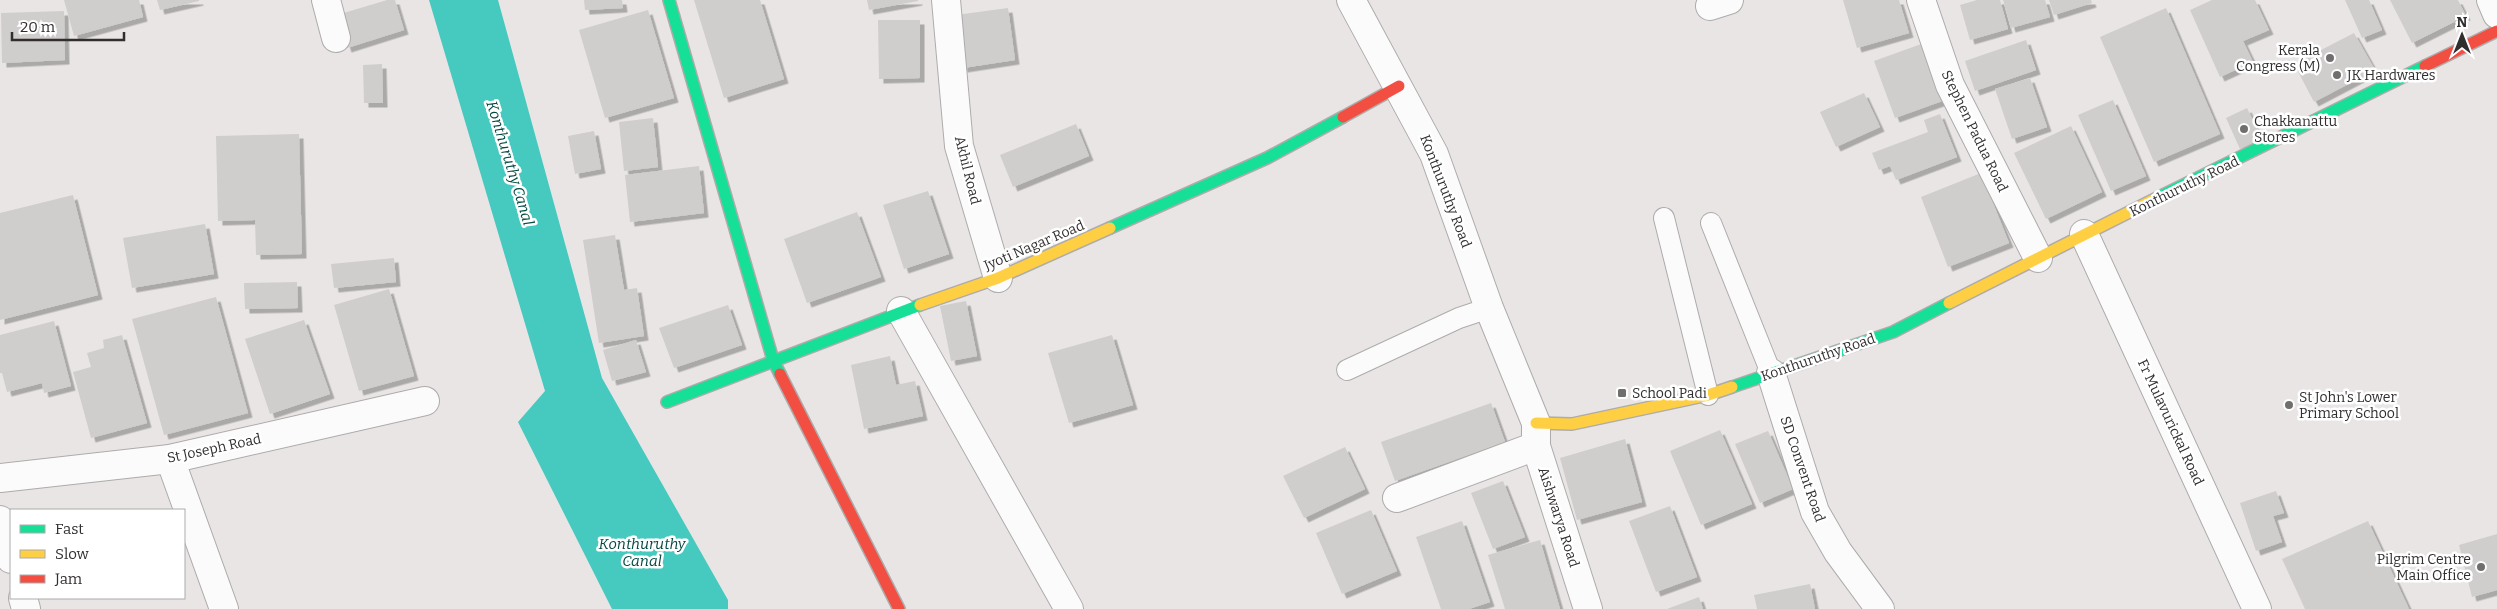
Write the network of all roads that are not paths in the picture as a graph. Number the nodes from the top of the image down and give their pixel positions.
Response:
1 (326, 0) edge
2 (669, 0) edge
3 (946, 0) edge
4 (1352, 0) edge
5 (1921, 0) edge
6 (2491, 0) edge
7 (2497, 14) edge
8 (2497, 31) edge
9 (336, 38) dead end
10 (1399, 86) junction
11 (1664, 218) dead end
12 (1712, 223) dead end
13 (2084, 234) junction
14 (2038, 258) junction
15 (998, 278) junction
16 (1489, 308) junction
17 (901, 311) junction
18 (772, 360) junction
19 (1347, 370) dead end
20 (1771, 373) junction
21 (1708, 394) junction
22 (426, 401) dead end
23 (667, 402) dead end
24 (1536, 434) junction
25 (170, 459) junction
26 (0, 478) edge
27 (1397, 498) dead end
28 (0, 520) edge
29 (10, 555) edge
30 (224, 609) edge
31 (899, 609) edge
32 (1069, 609) edge
33 (1588, 609) edge
34 (1880, 609) edge
35 (2257, 609) edge

1 - 9 street
2 - 18 street
3 - 15 street, Akhil Road
4 - 10 street, Konthuruthy Road
5 - 14 street, Stephen Padua Road
6 - 7 street
8 - 13 street, Konthuruthy Road
10 - 15 street, Jyoti Nagar Road
10 - 16 street, Konthuruthy Road
11 - 21 lane
12 - 20 lane
13 - 14 street, Konthuruthy Road
13 - 35 street, Fr Mulavurickal Road
14 - 20 street, Konthuruthy Road
15 - 17 street, Jyoti Nagar Road
16 - 19 lane
16 - 24 street, Konthuruthy Road
17 - 18 street, Jyoti Nagar Road
17 - 32 street
18 - 23 street, Jyoti Nagar Road
18 - 31 street
20 - 21 street, Konthuruthy Road
20 - 34 street, SD Convent Road
21 - 24 street, Konthuruthy Road
22 - 25 street, St Joseph Road
24 - 27 street
24 - 33 street, Aishwarya Road
25 - 26 street, St Joseph Road
25 - 30 street
28 - 29 street

